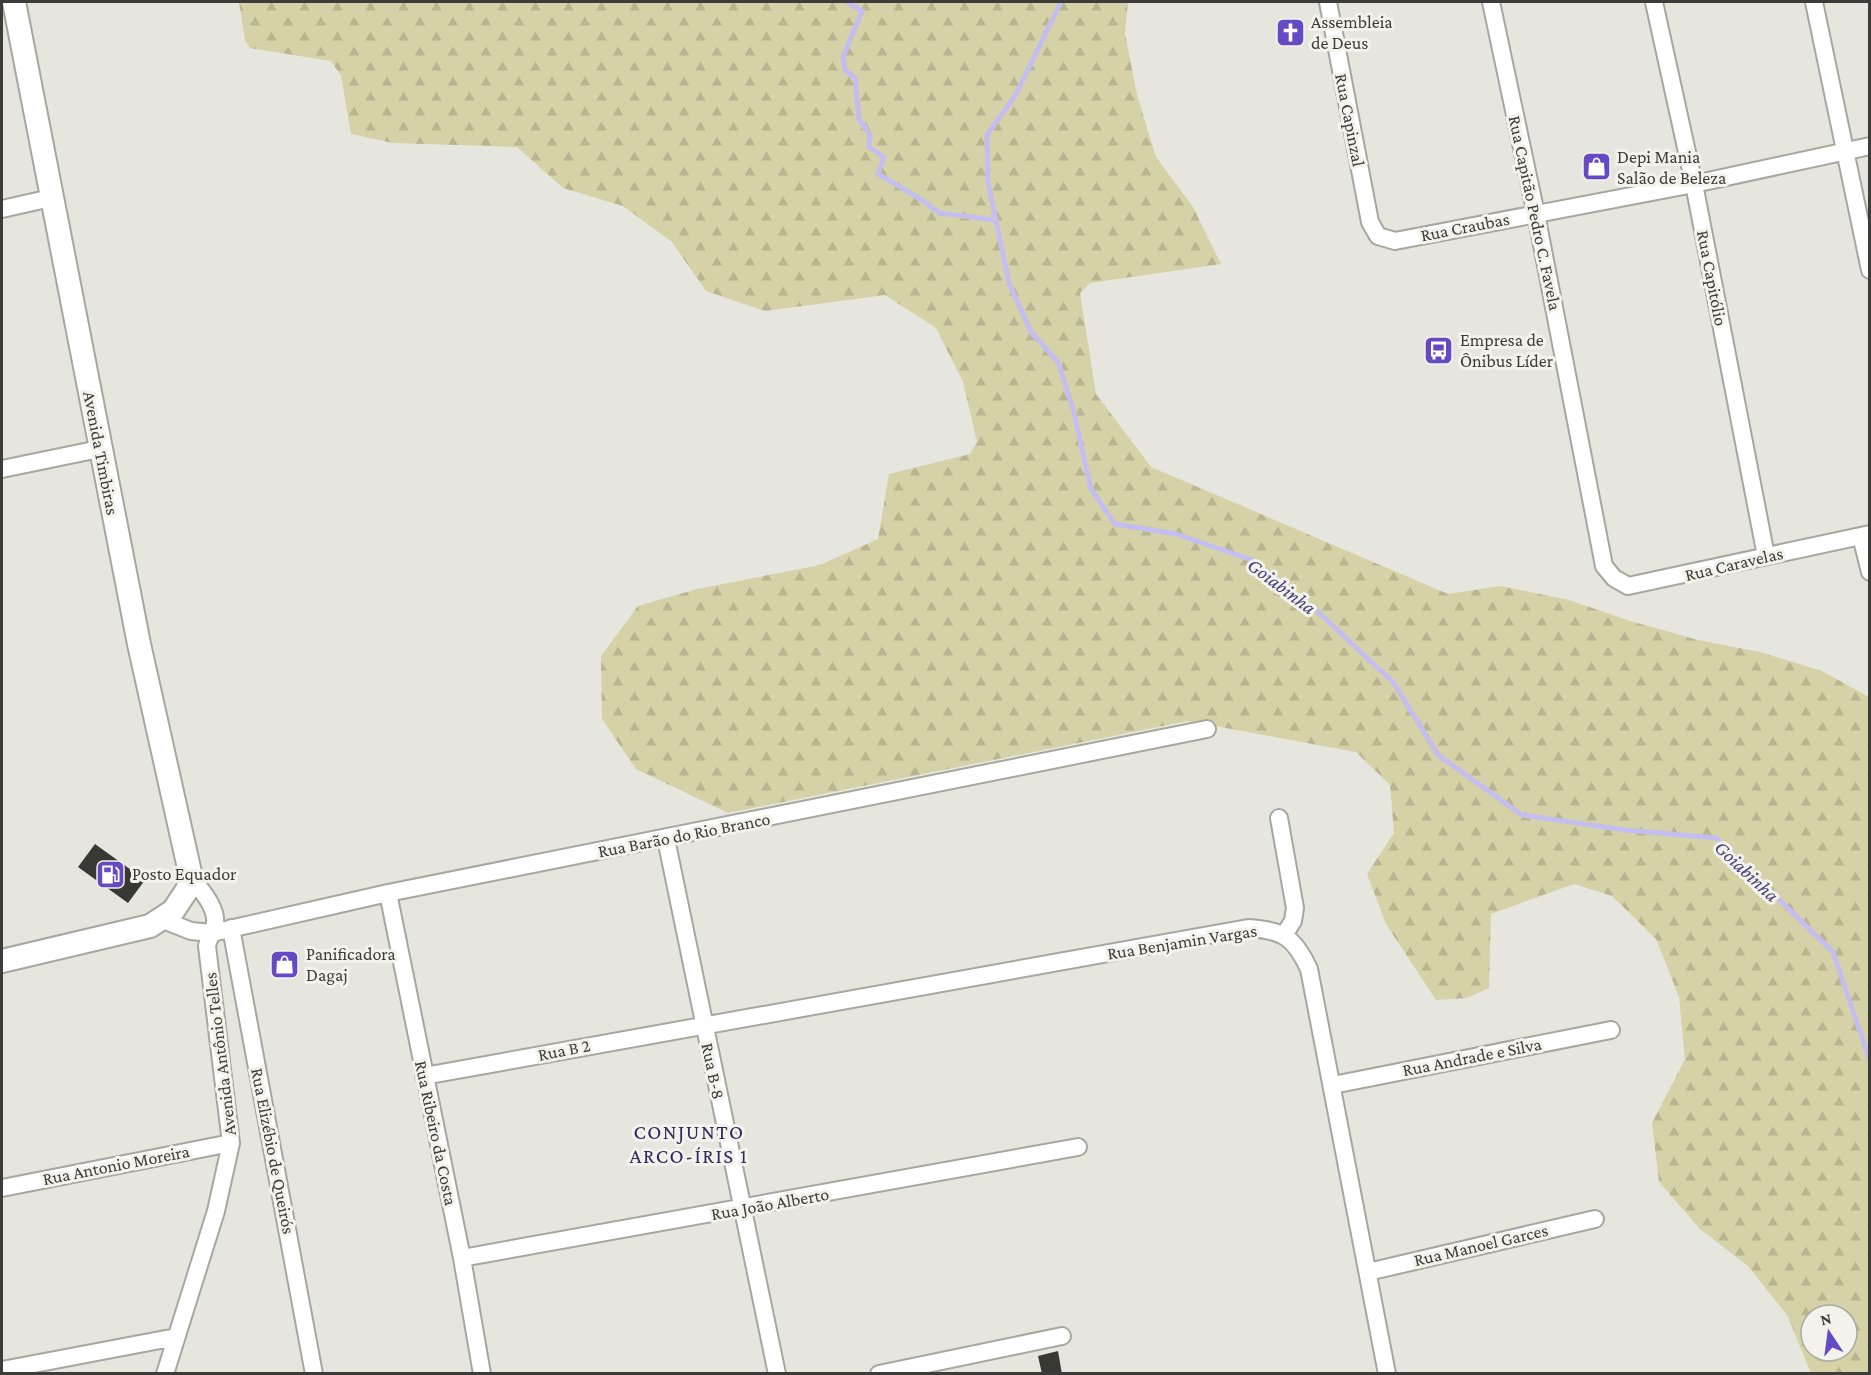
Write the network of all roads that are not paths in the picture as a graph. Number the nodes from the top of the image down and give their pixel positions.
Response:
1 (14, 2) edge
2 (1328, 2) edge
3 (1491, 2) edge
4 (1654, 2) edge
5 (1814, 2) edge
6 (1869, 146) edge
7 (1846, 151) junction
8 (1694, 183) junction
9 (51, 198) junction
10 (2, 209) edge
11 (1536, 214) junction
12 (1378, 236) joint
13 (1869, 270) edge
14 (99, 449) junction
15 (2, 469) edge
16 (1865, 535) edge
17 (1766, 556) junction
18 (1604, 566) joint
19 (1869, 573) edge
20 (1207, 729) dead end
21 (1279, 818) dead end
22 (666, 838) junction
23 (191, 877) junction
24 (388, 893) junction
25 (163, 920) junction
26 (231, 928) junction
27 (212, 933) junction
28 (1284, 934) junction
29 (2, 961) edge
30 (703, 1024) junction
31 (1611, 1030) dead end
32 (424, 1076) junction
33 (1333, 1085) junction
34 (231, 1143) junction
35 (1078, 1147) dead end
36 (2, 1188) edge
37 (742, 1209) junction
38 (1595, 1218) dead end
39 (462, 1258) junction
40 (1368, 1272) junction
41 (1062, 1336) dead end
42 (176, 1337) junction
43 (2, 1370) edge
44 (165, 1374) edge
45 (314, 1374) edge
46 (482, 1374) edge
47 (777, 1374) edge
48 (879, 1374) edge
49 (1387, 1374) edge

1 - 9 street, Avenida Timbiras
2 - 12 street, Rua Capinzal
3 - 11 street, Rua Capitão Pedro C. Favela
4 - 8 street, Rua Capitólio
5 - 7 street
6 - 7 street, Rua Craubas
7 - 8 street, Rua Craubas
7 - 13 street
8 - 11 street, Rua Craubas
8 - 17 street, Rua Capitólio
9 - 10 street
9 - 14 street, Avenida Timbiras
11 - 12 street, Rua Craubas
11 - 18 street, Rua Capitão Pedro C. Favela
14 - 15 street
14 - 23 street, Avenida Timbiras
16 - 17 street, Rua Caravelas
16 - 19 street
17 - 18 street, Rua Caravelas
20 - 22 street, Rua Barão do Rio Branco
21 - 28 street
22 - 24 street, Rua Barão do Rio Branco
22 - 30 street, Rua B-8
23 - 25 street
23 - 27 street, Avenida Antônio Telles
24 - 26 street, Rua Barão do Rio Branco
24 - 32 street, Rua Ribeiro da Costa
25 - 27 street, Rua Barão do Rio Branco
25 - 29 street
26 - 27 street, Rua Barão do Rio Branco
26 - 45 street, Rua Elizébio de Queirós
27 - 34 street, Avenida Antônio Telles
28 - 30 street, Rua Benjamin Vargas
28 - 33 street, Rua Benjamin Vargas
30 - 32 street, Rua B 2
30 - 37 street, Rua B-8
31 - 33 street, Rua Andrade e Silva
32 - 39 street, Rua Ribeiro da Costa
33 - 40 street, Rua Benjamin Vargas
34 - 36 street, Rua Antonio Moreira
34 - 42 street, Avenida Antônio Telles
35 - 37 street, Rua João Alberto
37 - 39 street, Rua João Alberto
37 - 47 street, Rua B-8
38 - 40 street, Rua Manoel Garces
39 - 46 street, Rua Ribeiro da Costa
40 - 49 street, Rua Benjamin Vargas
41 - 48 street
42 - 43 street
42 - 44 street, Avenida Antônio Telles

